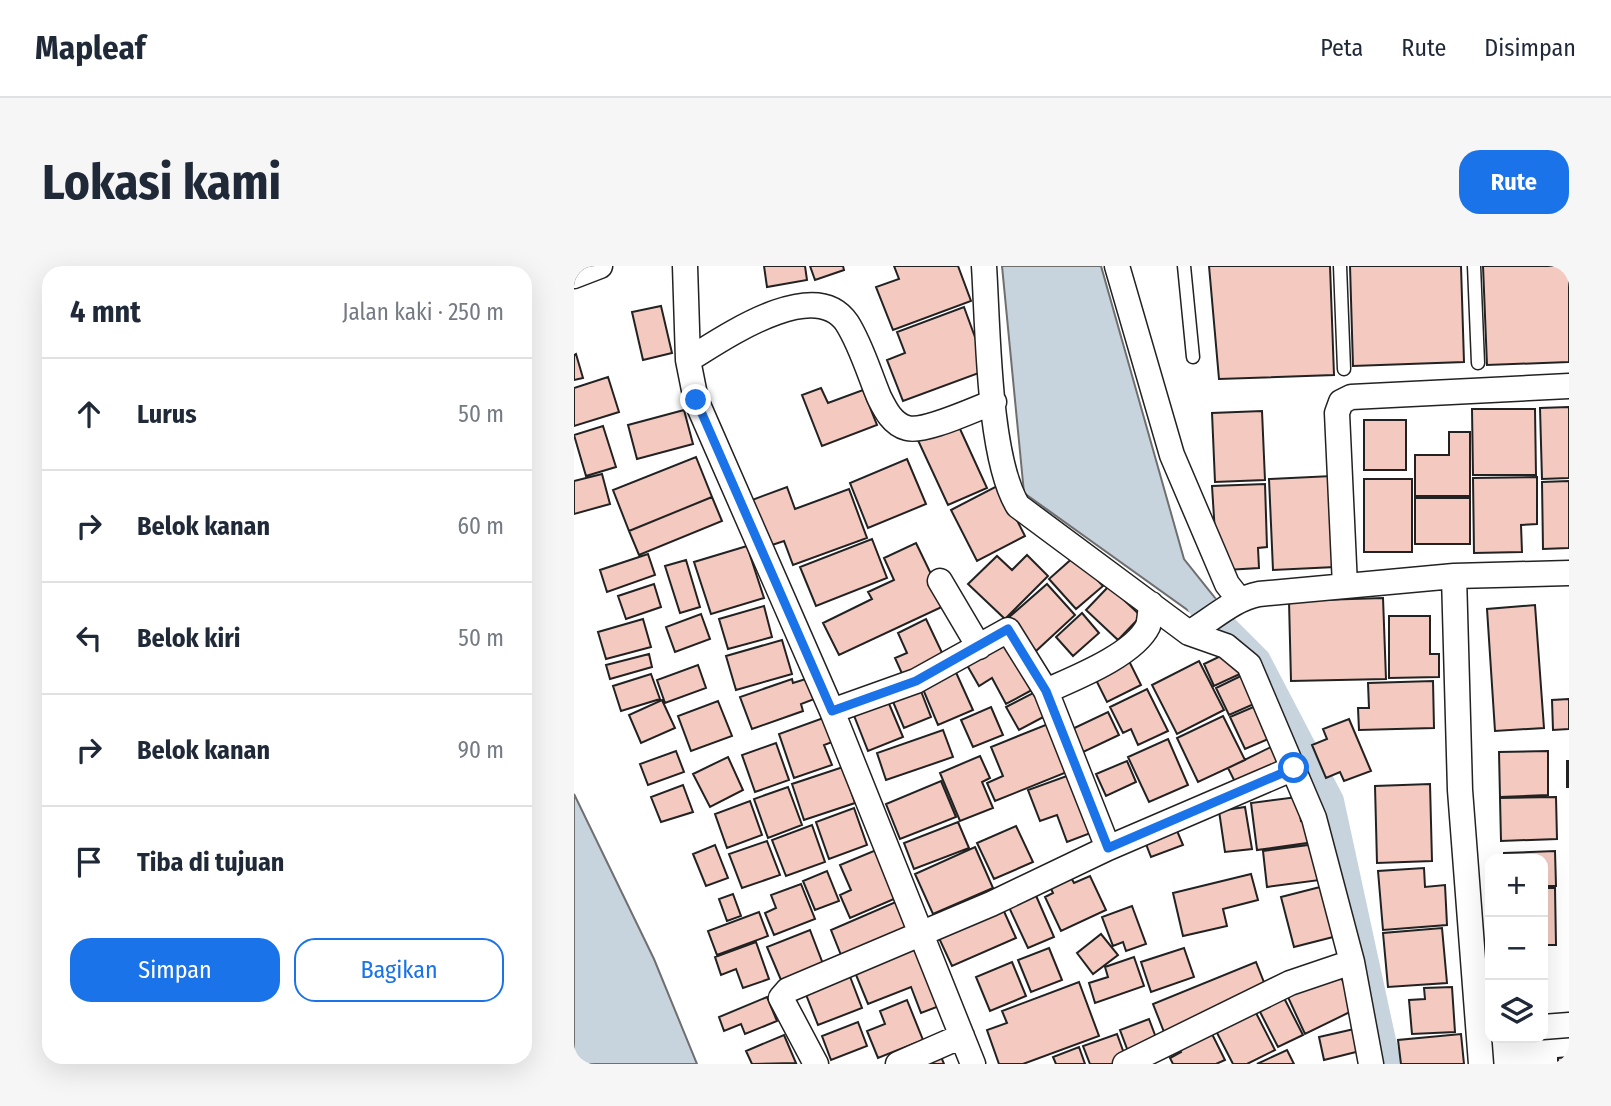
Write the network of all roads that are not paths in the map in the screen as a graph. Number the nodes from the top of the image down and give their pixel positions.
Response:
1 (600, 266) edge
2 (685, 266) edge
3 (984, 266) edge
4 (1117, 266) edge
5 (1184, 266) edge
6 (1340, 266) edge
7 (1474, 266) edge
8 (574, 276) edge
9 (1194, 357) dead end
10 (688, 360) junction
11 (1478, 363) dead end
12 (1344, 369) dead end
13 (1569, 387) edge
14 (993, 402) junction
15 (1569, 573) edge
16 (1454, 576) junction
17 (940, 580) dead end
18 (1345, 586) junction
19 (1151, 604) junction
20 (1231, 605) junction
21 (1192, 631) junction
22 (979, 647) junction
23 (1046, 691) junction
24 (832, 711) junction
25 (1294, 768) junction
26 (1108, 848) junction
27 (920, 935) junction
28 (1352, 962) junction
29 (1569, 1024) edge
30 (1548, 1026) edge
31 (1484, 1032) edge
32 (962, 1036) junction
33 (816, 1064) edge
34 (898, 1064) edge
35 (973, 1064) edge
36 (1125, 1064) edge
37 (1371, 1064) edge
38 (1481, 1064) edge

1 - 8 street
2 - 10 street
3 - 14 street
4 - 20 street
5 - 9 lane
6 - 12 lane
7 - 11 lane
10 - 14 street
10 - 24 street
13 - 18 street
14 - 19 street
15 - 16 street
16 - 18 street
16 - 31 street
17 - 22 street
18 - 20 street
19 - 21 street
19 - 23 street
20 - 21 street
21 - 25 street
22 - 23 street
22 - 24 street
23 - 26 street
24 - 27 street
25 - 26 street
25 - 28 street
26 - 27 street
27 - 32 street
27 - 33 street
28 - 36 street
28 - 37 street
29 - 30 street
31 - 38 street
32 - 34 street
32 - 35 street

